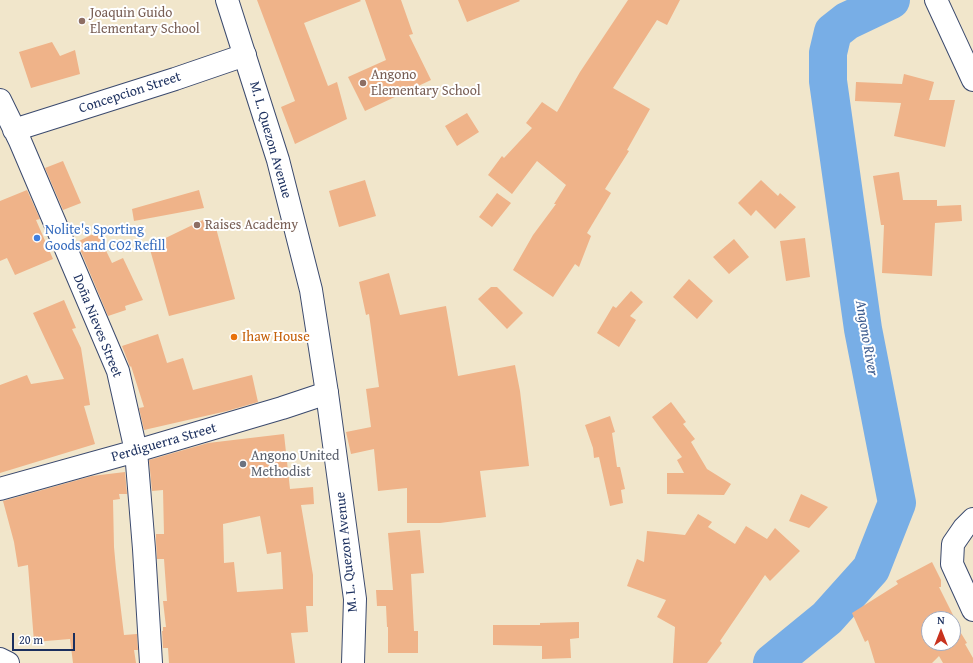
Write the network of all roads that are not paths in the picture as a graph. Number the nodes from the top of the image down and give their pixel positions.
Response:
1 (227, 0) edge
2 (936, 0) edge
3 (247, 60) junction
4 (973, 80) edge
5 (0, 100) edge
6 (17, 135) junction
7 (327, 393) junction
8 (136, 451) junction
9 (0, 489) edge
10 (973, 519) edge
11 (973, 610) edge
12 (0, 659) edge
13 (8, 663) edge
14 (151, 663) edge
15 (353, 663) edge

1 - 3 street, M. L. Quezon Avenue
2 - 4 street
3 - 6 street, Concepcion Street
3 - 7 street, M. L. Quezon Avenue
5 - 6 street, Doña Nieves Street
6 - 8 street, Doña Nieves Street
7 - 8 street, Perdiguerra Street
7 - 15 street, M. L. Quezon Avenue
8 - 9 street, Perdiguerra Street
8 - 14 street, Doña Nieves Street
10 - 11 street
12 - 13 street

